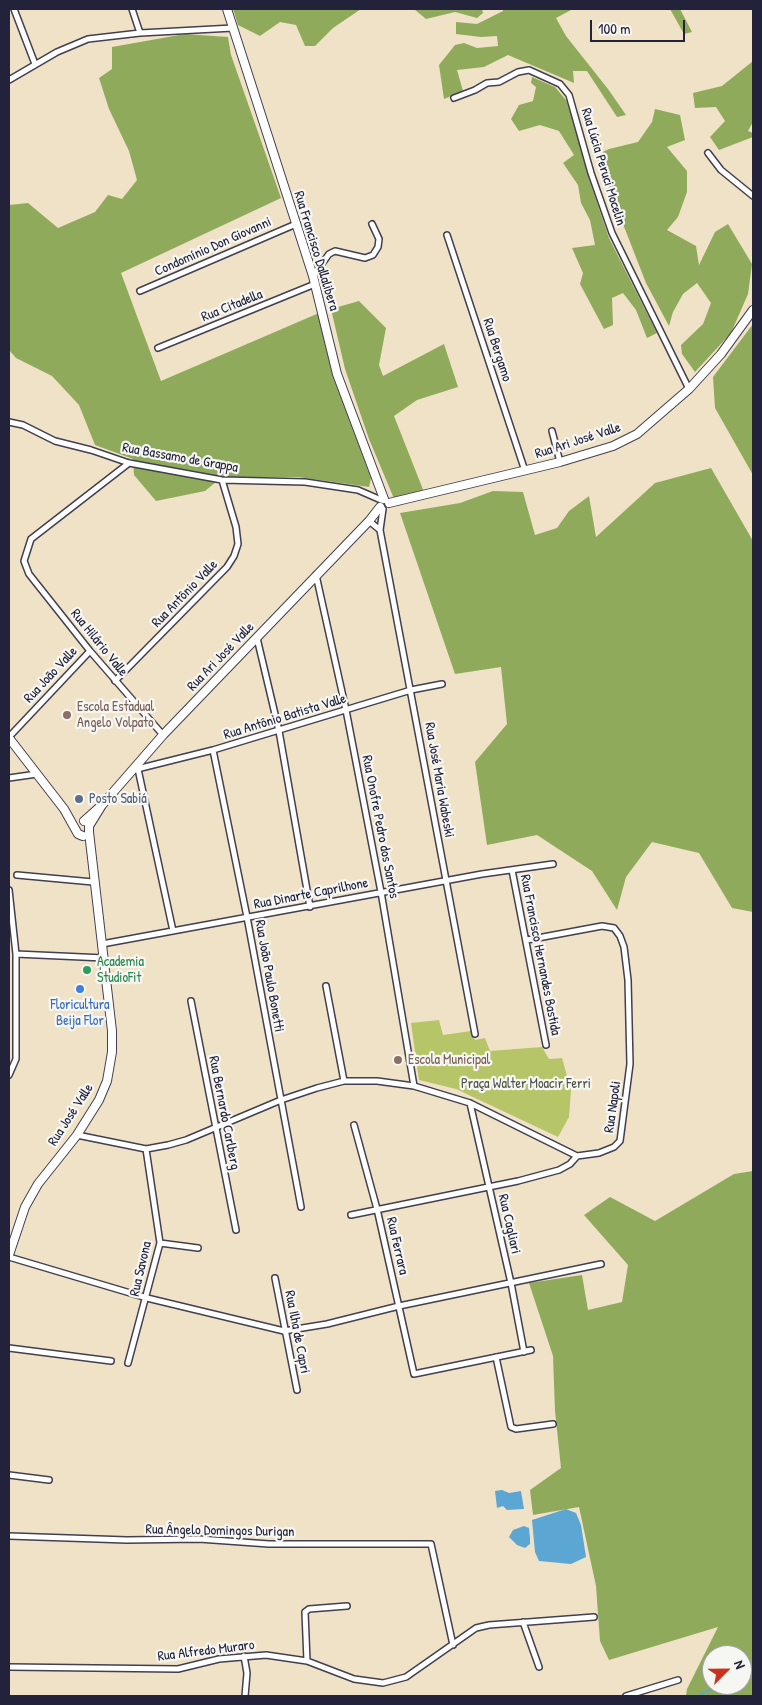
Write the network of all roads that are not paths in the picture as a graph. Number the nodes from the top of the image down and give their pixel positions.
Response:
1 (14, 9) edge
2 (132, 9) edge
3 (227, 9) edge
4 (233, 28) junction
5 (140, 33) junction
6 (35, 64) junction
7 (9, 80) edge
8 (454, 98) dead end
9 (708, 154) dead end
10 (753, 196) edge
11 (296, 224) junction
12 (372, 224) dead end
13 (448, 235) dead end
14 (314, 280) junction
15 (140, 291) dead end
16 (753, 310) edge
17 (158, 348) dead end
18 (689, 389) junction
19 (9, 422) edge
20 (552, 431) dead end
21 (560, 462) junction
22 (129, 463) junction
23 (526, 471) junction
24 (222, 480) junction
25 (382, 502) junction
26 (369, 521) junction
27 (380, 530) junction
28 (316, 574) junction
29 (257, 638) junction
30 (90, 651) junction
31 (116, 681) junction
32 (442, 684) dead end
33 (411, 690) junction
34 (346, 710) junction
35 (279, 732) junction
36 (163, 735) junction
37 (9, 738) edge
38 (213, 750) junction
39 (136, 770) junction
40 (38, 774) junction
41 (9, 778) edge
42 (83, 828) junction
43 (554, 864) dead end
44 (512, 870) junction
45 (17, 875) dead end
46 (446, 881) junction
47 (93, 882) junction
48 (9, 890) edge
49 (381, 892) junction
50 (310, 907) junction
51 (247, 917) junction
52 (173, 931) junction
53 (527, 940) junction
54 (102, 944) junction
55 (16, 954) junction
56 (104, 958) junction
57 (326, 986) dead end
58 (9, 998) edge
59 (16, 1000) junction
60 (191, 1001) dead end
61 (475, 1034) dead end
62 (546, 1045) dead end
63 (9, 1075) edge
64 (344, 1081) junction
65 (414, 1086) junction
66 (280, 1100) junction
67 (470, 1103) junction
68 (354, 1125) dead end
69 (214, 1128) junction
70 (77, 1135) junction
71 (146, 1149) junction
72 (577, 1156) junction
73 (488, 1186) junction
74 (301, 1207) dead end
75 (378, 1209) junction
76 (351, 1215) dead end
77 (236, 1230) dead end
78 (160, 1243) junction
79 (198, 1248) dead end
80 (9, 1256) edge
81 (601, 1264) dead end
82 (275, 1278) dead end
83 (511, 1283) junction
84 (147, 1298) junction
85 (399, 1306) junction
86 (284, 1331) junction
87 (9, 1348) edge
88 (530, 1350) dead end
89 (524, 1352) junction
90 (496, 1357) junction
91 (111, 1360) dead end
92 (128, 1364) dead end
93 (297, 1390) dead end
94 (552, 1424) dead end
95 (9, 1475) edge
96 (49, 1480) dead end
97 (9, 1536) edge
98 (347, 1606) dead end
99 (594, 1617) dead end
100 (523, 1622) junction
101 (453, 1645) junction
102 (244, 1656) junction
103 (307, 1661) junction
104 (539, 1667) dead end
105 (9, 1668) edge
106 (678, 1680) dead end
107 (245, 1696) edge
108 (626, 1696) edge

1 - 6 street
2 - 5 street
3 - 4 street, Rua Francisco Dallalibera
4 - 5 street
4 - 11 street, Rua Francisco Dallalibera
5 - 6 street
6 - 7 street
8 - 18 street, Rua Lúcia Peruci Mocelin
9 - 10 street
11 - 14 street, Rua Francisco Dallalibera
11 - 15 street, Condomínio Don Giovanni
12 - 14 street
13 - 23 street, Rua Bergamo
14 - 17 street, Rua Citadella
14 - 25 street, Rua Francisco Dallalibera
16 - 18 street, Rua Ari José Valle
18 - 21 street, Rua Ari José Valle
19 - 22 street, Rua Bassamo de Grappa
20 - 21 street
21 - 23 street, Rua Ari José Valle
22 - 24 street, Rua Bassamo de Grappa
22 - 30 street, Rua Hilário Valle
23 - 25 street, Rua Ari José Valle
24 - 25 street, Rua Bassamo de Grappa
24 - 31 street, Rua Antônio Valle
25 - 26 street, Rua Ari José Valle
25 - 27 street, Rua José Maria Wabeski
26 - 27 street
26 - 28 street, Rua Ari José Valle
27 - 33 street, Rua José Maria Wabeski
28 - 29 street, Rua Ari José Valle
28 - 34 street, Rua Onofre Pedro dos Santos
29 - 35 street
29 - 36 street, Rua Ari José Valle
30 - 31 street, Rua Hilário Valle
30 - 37 street, Rua João Valle
31 - 36 street, Rua Hilário Valle
32 - 33 street, Rua Antônio Batista Valle
33 - 34 street, Rua Antônio Batista Valle
33 - 46 street, Rua José Maria Wabeski
34 - 35 street, Rua Antônio Batista Valle
34 - 49 street, Rua Onofre Pedro dos Santos
35 - 38 street, Rua Antônio Batista Valle
35 - 50 street
36 - 39 street, Rua Ari José Valle
37 - 40 street, Rua José Valle
38 - 39 street, Rua Antônio Batista Valle
38 - 51 street, Rua João Paulo Bonetti
39 - 42 street, Rua Ari José Valle
39 - 52 street
40 - 41 street
40 - 42 street, Rua José Valle
42 - 47 street, Rua José Valle
43 - 44 street, Rua Dinarte Caprilhone
44 - 46 street, Rua Dinarte Caprilhone
44 - 53 street, Rua Francisco Hernandes Bastida
45 - 47 street
46 - 49 street, Rua Dinarte Caprilhone
46 - 61 street, Rua José Maria Wabeski
47 - 54 street, Rua José Valle
48 - 55 street
49 - 50 street, Rua Dinarte Caprilhone
49 - 65 street, Rua Onofre Pedro dos Santos
50 - 51 street, Rua Dinarte Caprilhone
51 - 52 street, Rua Dinarte Caprilhone
51 - 66 street, Rua João Paulo Bonetti
52 - 54 street, Rua Dinarte Caprilhone
53 - 62 street, Rua Francisco Hernandes Bastida
53 - 72 street, Rua Napoli
54 - 56 street, Rua José Valle
55 - 56 street
55 - 59 street
56 - 70 street, Rua José Valle
57 - 64 street
58 - 59 street
59 - 63 street
60 - 69 street, Rua Bernardo Carlberg
64 - 65 street
64 - 66 street
65 - 67 street
66 - 69 street
66 - 74 street, Rua João Paulo Bonetti
67 - 72 street
67 - 73 street, Rua Cagliari
68 - 75 street, Rua Ferrara
69 - 71 street
69 - 77 street, Rua Bernardo Carlberg
70 - 71 street
70 - 80 street, Rua José Valle
71 - 78 street, Rua Savona
72 - 73 street, Rua Napoli
73 - 75 street, Rua Napoli
73 - 83 street, Rua Cagliari
75 - 76 street, Rua Napoli
75 - 85 street, Rua Ferrara
78 - 79 street
78 - 84 street, Rua Savona
80 - 84 street
81 - 83 street
82 - 86 street, Rua Ilha de Capri
83 - 85 street
83 - 89 street, Rua Cagliari
84 - 86 street
84 - 92 street, Rua Savona
85 - 86 street
85 - 90 street, Rua Ferrara
86 - 93 street, Rua Ilha de Capri
87 - 91 street
88 - 89 street
89 - 90 street
90 - 94 street
95 - 96 street
97 - 101 street, Rua Ângelo Domingos Durigan
98 - 103 street
99 - 100 street, Rua Alfredo Muraro
100 - 101 street, Rua Alfredo Muraro
100 - 104 street
101 - 103 street, Rua Alfredo Muraro
102 - 103 street, Rua Alfredo Muraro
102 - 105 street, Rua Alfredo Muraro
102 - 107 street
106 - 108 street

